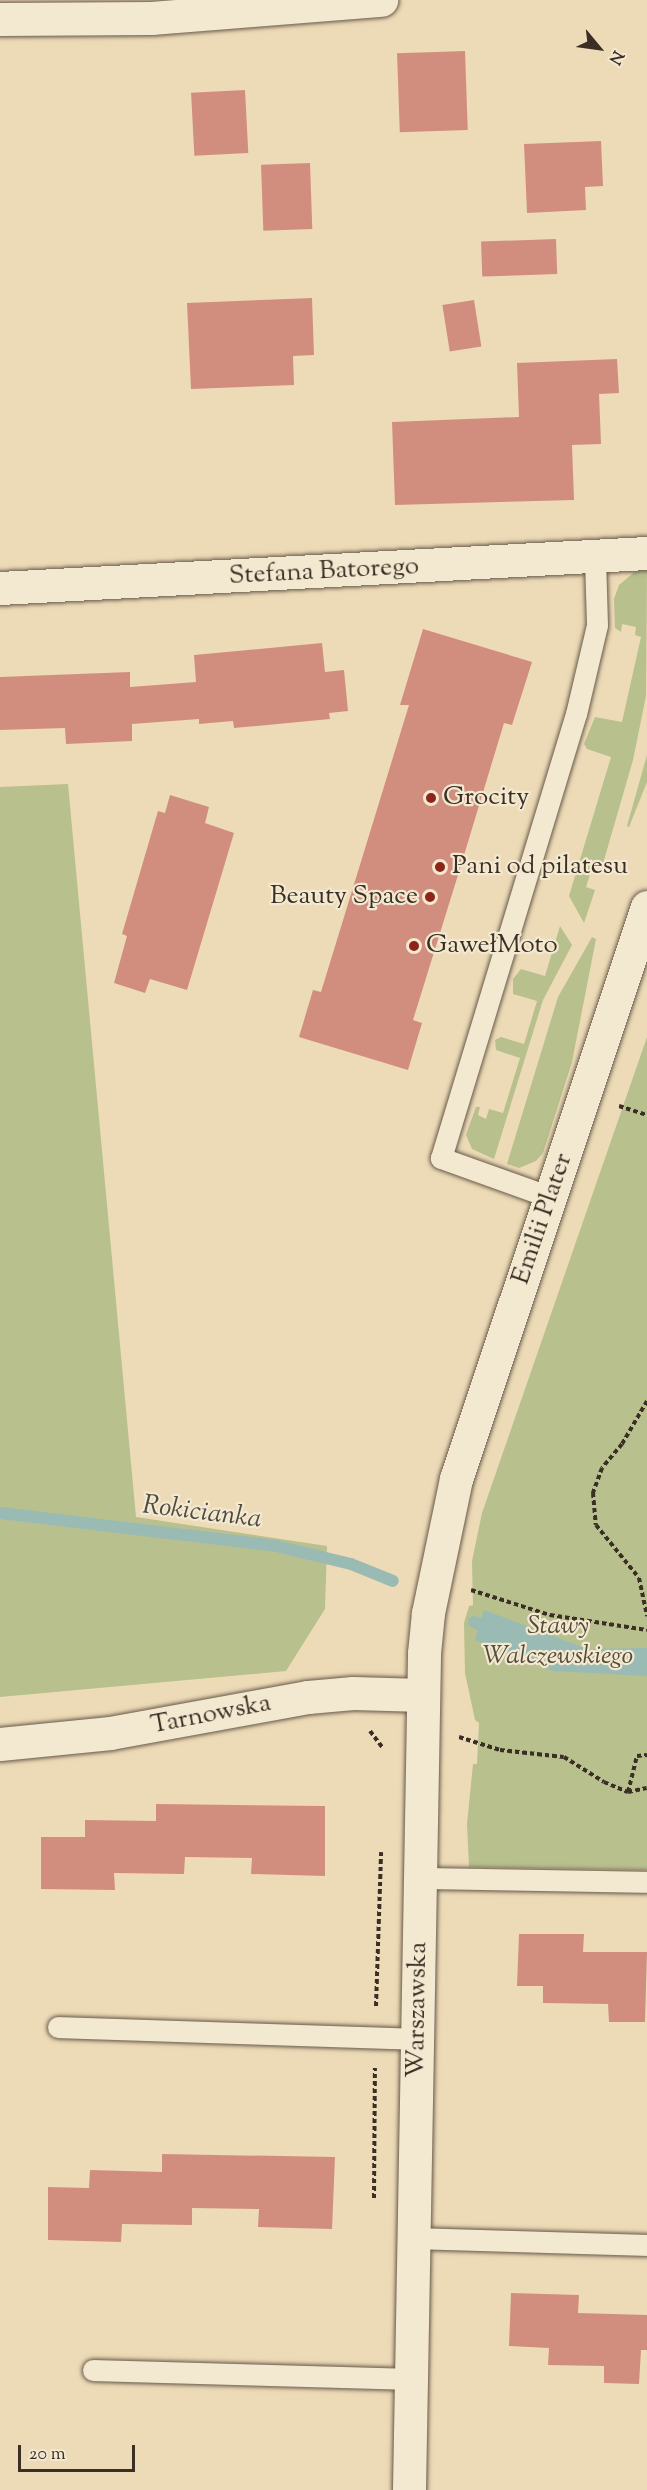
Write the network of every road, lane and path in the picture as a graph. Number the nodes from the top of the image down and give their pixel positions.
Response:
1 (381, 0) edge
2 (0, 19) edge
3 (647, 553) edge
4 (595, 559) junction
5 (0, 588) edge
6 (647, 907) edge
7 (609, 1102) dead end
8 (647, 1115) edge
9 (550, 1197) junction
10 (647, 1401) edge
11 (442, 1532) joint
12 (462, 1587) dead end
13 (647, 1616) edge
14 (647, 1630) edge
15 (423, 1695) junction
16 (454, 1735) dead end
17 (0, 1744) edge
18 (647, 1755) edge
19 (647, 1788) edge
20 (628, 1792) junction
21 (421, 1878) junction
22 (646, 1882) edge
23 (58, 2027) dead end
24 (418, 2039) junction
25 (414, 2238) junction
26 (647, 2244) edge
27 (93, 2370) dead end
28 (412, 2379) junction
29 (410, 2490) edge

1 - 2 street
3 - 4 street, Stefana Batorego
4 - 5 street, Stefana Batorego
4 - 9 lane
6 - 9 street, Emilii Plater
7 - 8 path
9 - 11 street, Emilii Plater
10 - 13 path
11 - 15 street, Warszawska
12 - 14 path
15 - 17 street, Tarnowska
15 - 21 street, Warszawska
16 - 20 path
18 - 20 path
19 - 20 path
21 - 22 lane
21 - 24 street, Warszawska
23 - 24 lane
24 - 25 street, Warszawska
25 - 26 lane
25 - 28 street, Warszawska
27 - 28 lane
28 - 29 street, Warszawska

